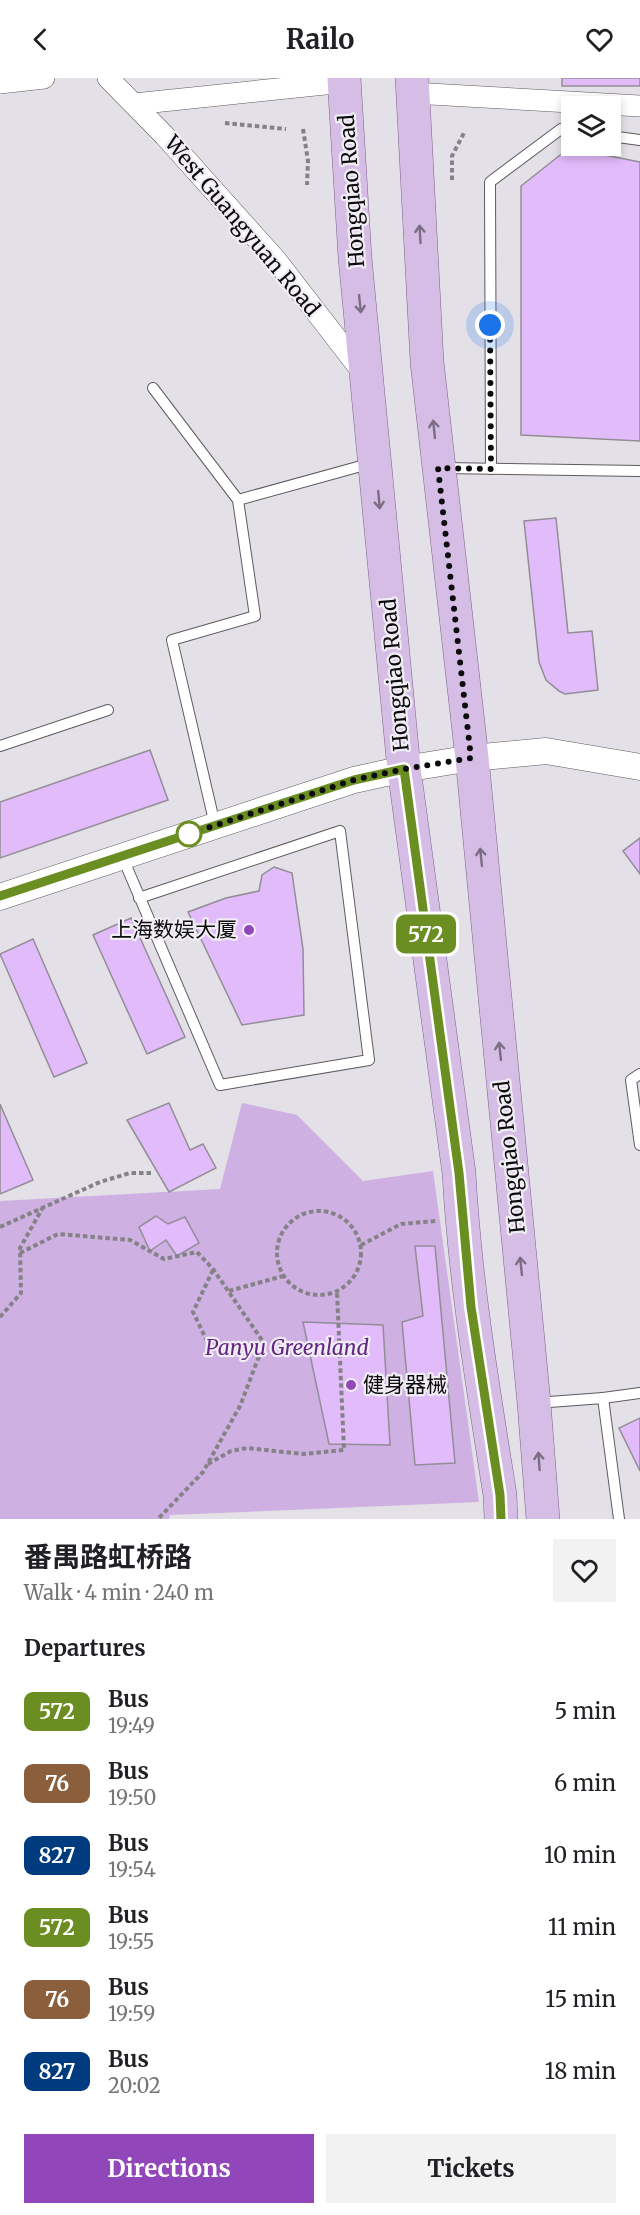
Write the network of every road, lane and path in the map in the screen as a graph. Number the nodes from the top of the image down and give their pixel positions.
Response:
1 (44, 78) edge
2 (108, 78) edge
3 (344, 80) edge
4 (0, 83) edge
5 (412, 85) edge
6 (134, 104) junction
7 (640, 106) edge
8 (225, 123) dead end
9 (286, 129) dead end
10 (303, 129) dead end
11 (561, 129) edge
12 (465, 130) dead end
13 (621, 137) edge
14 (640, 140) edge
15 (452, 180) dead end
16 (307, 185) dead end
17 (368, 380) junction
18 (153, 388) dead end
19 (375, 462) junction
20 (438, 468) junction
21 (491, 469) junction
22 (640, 471) edge
23 (238, 500) junction
24 (108, 710) dead end
25 (0, 746) edge
26 (471, 758) junction
27 (640, 767) edge
28 (404, 769) junction
29 (215, 825) junction
30 (122, 856) junction
31 (0, 897) edge
32 (139, 898) junction
33 (640, 1074) edge
34 (640, 1145) edge
35 (152, 1173) dead end
36 (42, 1208) junction
37 (462, 1223) junction
38 (0, 1227) edge
39 (361, 1245) junction
40 (20, 1253) junction
41 (213, 1269) junction
42 (283, 1276) junction
43 (229, 1291) junction
44 (337, 1292) junction
45 (0, 1317) edge
46 (264, 1343) junction
47 (640, 1393) edge
48 (603, 1398) junction
49 (534, 1403) junction
50 (207, 1464) junction
51 (158, 1519) edge
52 (501, 1519) edge
53 (543, 1519) edge
54 (619, 1519) edge

1 - 4 street
2 - 6 street, West Guangyuan Road
3 - 6 street
3 -> 17 main road, Hongqiao Road
5 - 7 street
20 -> 5 main road, Hongqiao Road
6 - 17 street, West Guangyuan Road
8 - 9 path
10 - 16 path
11 - 21 lane
12 - 15 path
13 - 14 lane
17 - 19 main road, Hongqiao Road
18 - 23 lane
19 - 23 lane
19 -> 28 main road, Hongqiao Road
20 - 21 lane
20 - 26 main road, Hongqiao Road
21 - 22 lane
23 - 29 lane
24 - 25 lane
26 - 27 street
26 - 28 street
49 -> 26 main road, Hongqiao Road
28 - 29 street
28 - 37 main road, Hongqiao Road
29 - 30 street
30 - 31 street
30 - 32 lane
32 - 32 lane
33 - 34 lane
35 - 36 path
36 - 38 path
36 - 40 path
37 - 39 path
37 - 52 main road, Hongqiao Road
39 - 42 path
39 - 44 path
40 - 41 path
40 - 45 path
41 - 43 path
41 - 46 path
42 - 43 path
42 - 44 path
43 - 46 path
44 - 50 path
46 - 50 path
47 - 48 lane
48 - 49 lane
48 - 54 lane
53 -> 49 main road, Hongqiao Road
50 - 51 path

